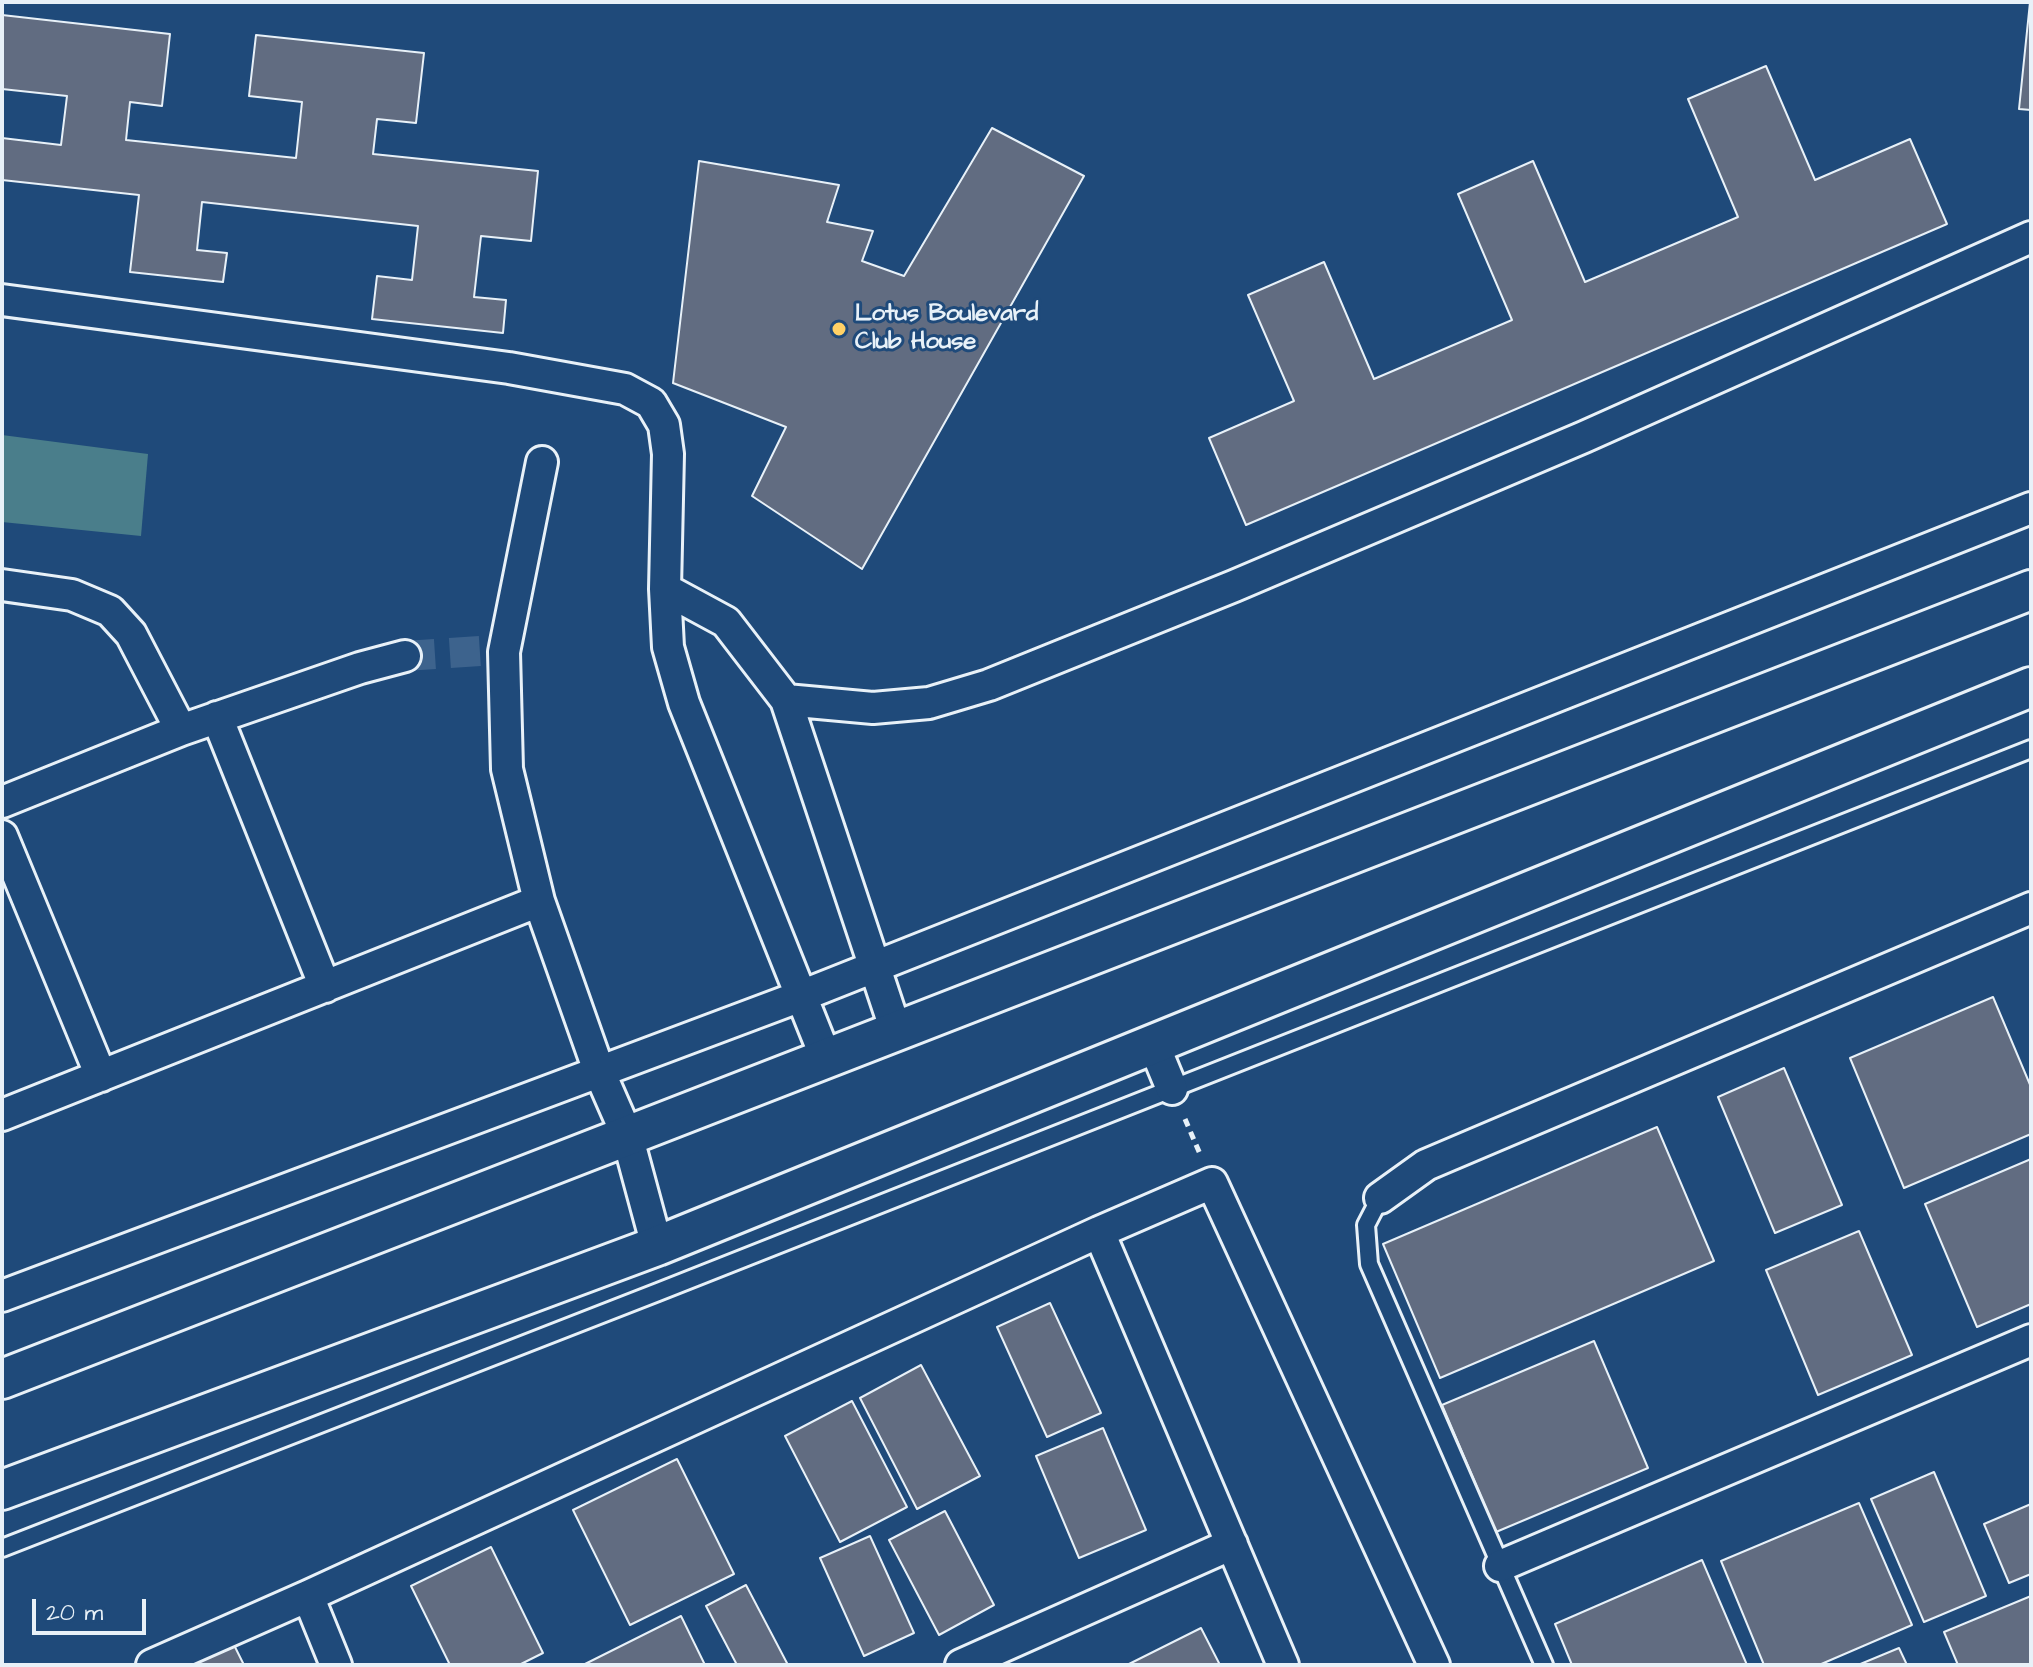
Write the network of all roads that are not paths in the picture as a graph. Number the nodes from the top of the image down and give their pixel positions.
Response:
1 (2031, 237) edge
2 (2, 300) edge
3 (542, 462) dead end
4 (2031, 508) edge
5 (2, 585) edge
6 (665, 589) junction
7 (2031, 590) edge
8 (405, 656) tunnel mouth
9 (2031, 687) edge
10 (786, 700) junction
11 (217, 717) junction
12 (181, 730) junction
13 (2031, 749) edge
14 (2, 802) edge
15 (2, 836) edge
16 (539, 901) junction
17 (2031, 908) edge
18 (873, 967) junction
19 (325, 987) junction
20 (801, 996) junction
21 (896, 1031) junction
22 (1153, 1043) junction
23 (826, 1058) junction
24 (599, 1071) junction
25 (101, 1076) junction
26 (1172, 1089) junction
27 (2, 1115) edge
28 (627, 1135) junction
29 (1380, 1198) joint
30 (1099, 1232) junction
31 (657, 1246) junction
32 (2, 1296) edge
33 (2031, 1340) edge
34 (2, 1379) edge
35 (2, 1490) edge
36 (1232, 1544) junction
37 (2, 1548) edge
38 (1500, 1566) junction
39 (308, 1596) junction
40 (152, 1665) edge
41 (336, 1665) edge
42 (961, 1665) edge
43 (1283, 1665) edge
44 (1434, 1665) edge
45 (1544, 1665) edge

1 - 10 street
2 - 6 street
3 - 16 street
4 - 18 street
5 - 12 street
6 - 10 street
6 - 20 street
7 - 21 street
8 - 11 street
9 - 22 street
10 - 18 street
11 - 12 street
11 - 19 street
12 - 14 street
13 - 26 lane
15 - 25 street
16 - 19 street
16 - 24 street
17 - 29 street
18 - 20 street
18 - 21 street
19 - 25 street
20 - 23 street
20 - 24 street
21 - 23 street
22 - 26 street
22 - 31 street
23 - 28 street
24 - 28 street
24 - 32 street
25 - 27 street
26 - 37 lane
28 - 31 street
28 - 34 street
29 - 38 lane
30 - 36 street
30 - 39 street
30 - 44 street
31 - 35 street
33 - 38 street
36 - 42 street
36 - 43 street
38 - 45 lane
39 - 40 street
39 - 41 street

